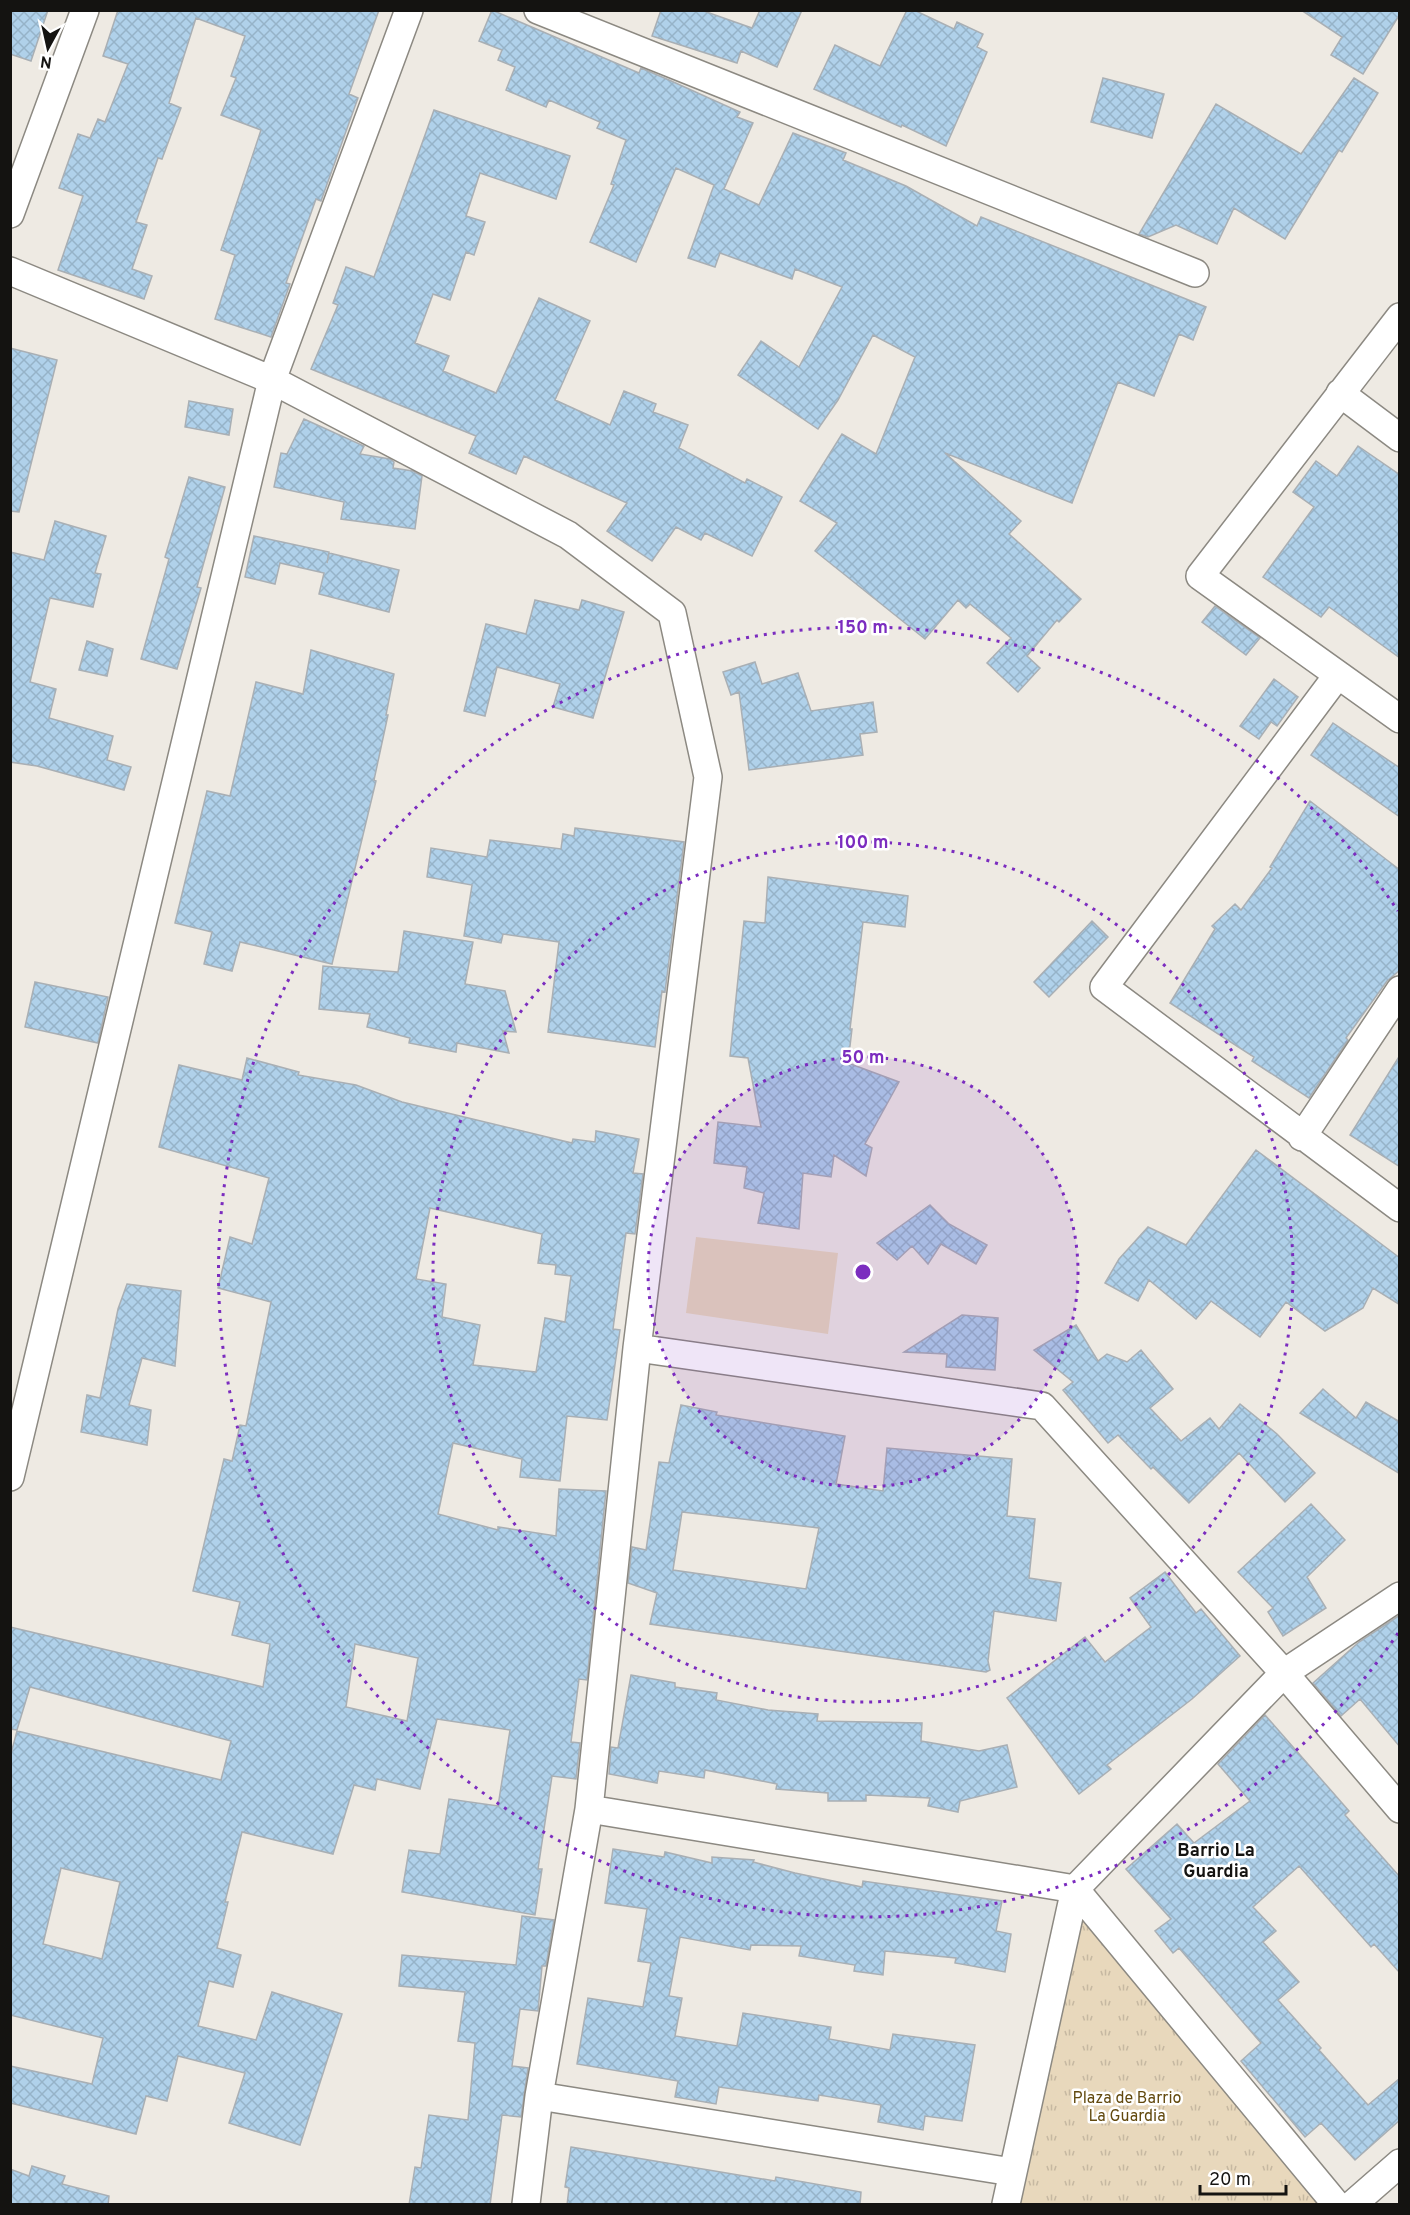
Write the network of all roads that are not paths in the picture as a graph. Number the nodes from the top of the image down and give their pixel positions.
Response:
1 (85, 10) edge
2 (409, 10) edge
3 (538, 10) edge
4 (10, 214) edge
5 (10, 271) edge
6 (1195, 273) dead end
7 (1400, 316) edge
8 (272, 380) junction
9 (1340, 393) junction
10 (1400, 438) edge
11 (1336, 676) junction
12 (1400, 719) edge
13 (1400, 990) edge
14 (1302, 1137) junction
15 (1400, 1208) edge
16 (637, 1348) junction
17 (11, 1475) edge
18 (1400, 1596) edge
19 (1284, 1673) junction
20 (589, 1809) junction
21 (1400, 1809) edge
22 (1076, 1889) junction
23 (540, 2096) junction
24 (1400, 2163) edge
25 (1012, 2172) junction
26 (526, 2205) edge
27 (1006, 2205) edge
28 (1336, 2205) edge
29 (1353, 2205) edge

1 - 4 street
2 - 8 street
3 - 6 street
5 - 8 street
7 - 9 street
8 - 16 street
8 - 17 street
9 - 10 street
9 - 11 street
11 - 12 street
11 - 14 street
13 - 14 street
14 - 15 street
16 - 19 street
16 - 20 street
18 - 19 street
19 - 21 street
19 - 22 street
20 - 22 street
20 - 23 street
22 - 25 street
22 - 28 street
23 - 25 street
23 - 26 street
24 - 29 street
25 - 27 street

